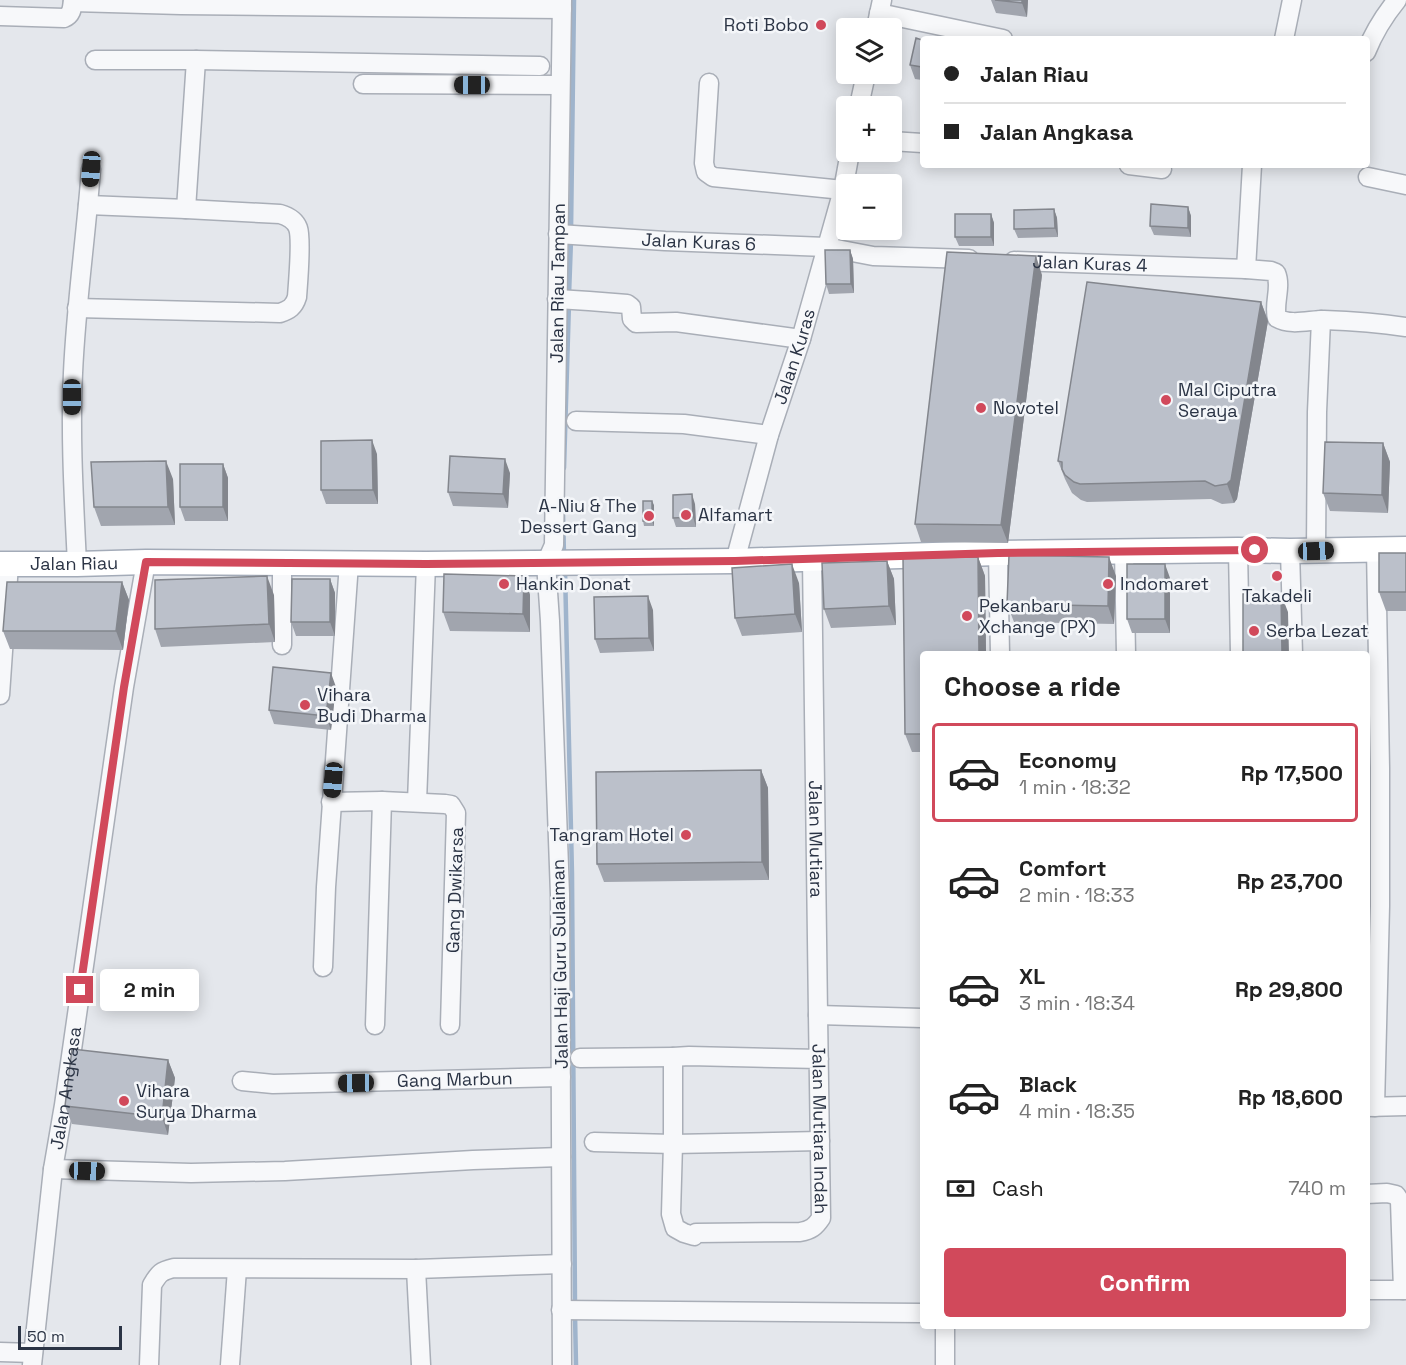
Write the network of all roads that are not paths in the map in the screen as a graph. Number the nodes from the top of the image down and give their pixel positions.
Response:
1 (1292, 0) edge
2 (1397, 0) edge
3 (73, 1) edge
4 (562, 4) edge
5 (879, 14) edge
6 (0, 16) edge
7 (988, 36) edge
8 (1285, 36) edge
9 (1370, 44) edge
10 (95, 60) dead end
11 (196, 60) junction
12 (540, 66) dead end
13 (709, 83) dead end
14 (363, 84) dead end
15 (560, 86) junction
16 (902, 142) edge
17 (920, 143) edge
18 (1154, 168) edge
19 (1252, 168) edge
20 (91, 169) dead end
21 (1162, 169) dead end
22 (1368, 177) dead end
23 (1406, 185) edge
24 (836, 189) edge
25 (88, 205) junction
26 (186, 208) junction
27 (836, 213) edge
28 (565, 235) junction
29 (826, 247) junction
30 (1246, 269) junction
31 (565, 300) junction
32 (77, 308) junction
33 (1321, 320) junction
34 (1406, 327) edge
35 (801, 339) junction
36 (576, 421) dead end
37 (769, 435) junction
38 (1376, 549) junction
39 (1406, 549) edge
40 (1238, 550) junction
41 (1124, 551) junction
42 (1290, 551) junction
43 (1316, 551) junction
44 (998, 553) junction
45 (812, 559) junction
46 (735, 561) junction
47 (146, 562) junction
48 (282, 562) junction
49 (348, 563) junction
50 (556, 563) junction
51 (5, 564) edge
52 (77, 564) junction
53 (426, 564) junction
54 (282, 645) dead end
55 (1000, 651) edge
56 (1126, 651) edge
57 (1240, 651) edge
58 (1293, 651) edge
59 (0, 695) edge
60 (382, 801) junction
61 (331, 802) junction
62 (417, 802) junction
63 (323, 967) dead end
64 (818, 1015) junction
65 (920, 1018) edge
66 (375, 1025) dead end
67 (450, 1025) dead end
68 (673, 1057) junction
69 (580, 1058) dead end
70 (819, 1059) junction
71 (561, 1077) junction
72 (242, 1081) dead end
73 (1406, 1106) edge
74 (1371, 1107) edge
75 (820, 1141) junction
76 (594, 1142) dead end
77 (674, 1144) junction
78 (561, 1157) junction
79 (53, 1169) junction
80 (1370, 1194) edge
81 (562, 1264) junction
82 (237, 1269) junction
83 (416, 1269) junction
84 (1370, 1290) edge
85 (1404, 1290) edge
86 (561, 1310) junction
87 (920, 1313) edge
88 (945, 1329) edge
89 (0, 1352) edge
90 (33, 1359) edge
91 (148, 1365) edge
92 (230, 1365) edge
93 (421, 1365) edge
94 (562, 1365) edge
95 (945, 1365) edge

1 - 8 street
2 - 9 street
3 - 4 street
3 - 6 street
4 - 15 street, Jalan Riau Tampan
5 - 7 street
10 - 11 street
11 - 12 street
11 - 26 street
13 - 24 street
14 - 15 street
15 - 28 street, Jalan Riau Tampan
16 - 17 street
18 - 21 street
19 - 30 street
20 - 25 street
22 - 23 street
25 - 26 street
25 - 32 street
26 - 32 street
27 - 29 street, Jalan Kuras
28 - 29 street, Jalan Kuras 6
28 - 31 street, Jalan Riau Tampan
29 - 30 street, Jalan Kuras 4
29 - 35 street, Jalan Kuras
30 - 33 street, Jalan Kuras 4
31 - 35 street
31 - 50 street, Jalan Riau Tampan
32 - 52 street
33 - 34 street
33 - 43 street
35 - 37 street, Jalan Kuras
36 - 37 street
37 - 46 street, Jalan Kuras
38 - 39 main road, Jalan Riau
38 - 43 main road, Jalan Riau
38 - 74 street
40 - 41 main road, Jalan Riau
40 - 42 main road, Jalan Riau
40 - 57 street
41 - 44 main road, Jalan Riau
41 - 56 street
42 - 43 main road, Jalan Riau
42 - 58 street
44 - 45 main road, Jalan Riau
44 - 55 street
45 - 46 main road, Jalan Riau
45 - 64 street, Jalan Mutiara
46 - 50 main road, Jalan Riau
47 - 48 main road, Jalan Riau
47 - 52 main road, Jalan Riau
47 - 79 street, Jalan Angkasa
48 - 49 main road, Jalan Riau
48 - 54 street
49 - 53 main road, Jalan Riau
49 - 61 street
50 - 53 main road, Jalan Riau
50 - 71 street, Jalan Haji Guru Sulaiman
51 - 52 main road, Jalan Riau
51 - 59 street
53 - 62 street
60 - 61 street, Gang Dwikarsa
60 - 62 street, Gang Dwikarsa
60 - 66 street
61 - 63 street
62 - 67 street, Gang Dwikarsa
64 - 65 street
64 - 70 street, Jalan Mutiara Indah
68 - 69 street
68 - 70 street
68 - 77 street
70 - 75 street, Jalan Mutiara Indah
71 - 72 street, Gang Marbun
71 - 78 street, Jalan Haji Guru Sulaiman
73 - 74 street
75 - 77 street
75 - 77 street, Jalan Mutiara Indah
76 - 77 street
78 - 79 street
78 - 81 street, Jalan Haji Guru Sulaiman
79 - 90 street, Jalan Angkasa
80 - 85 street
81 - 83 street
81 - 86 street, Jalan Haji Guru Sulaiman
82 - 83 street
82 - 91 street
82 - 92 street
83 - 93 street
84 - 85 street
86 - 87 street
86 - 94 street, Jalan Haji Guru Sulaiman
88 - 95 street
89 - 90 street

